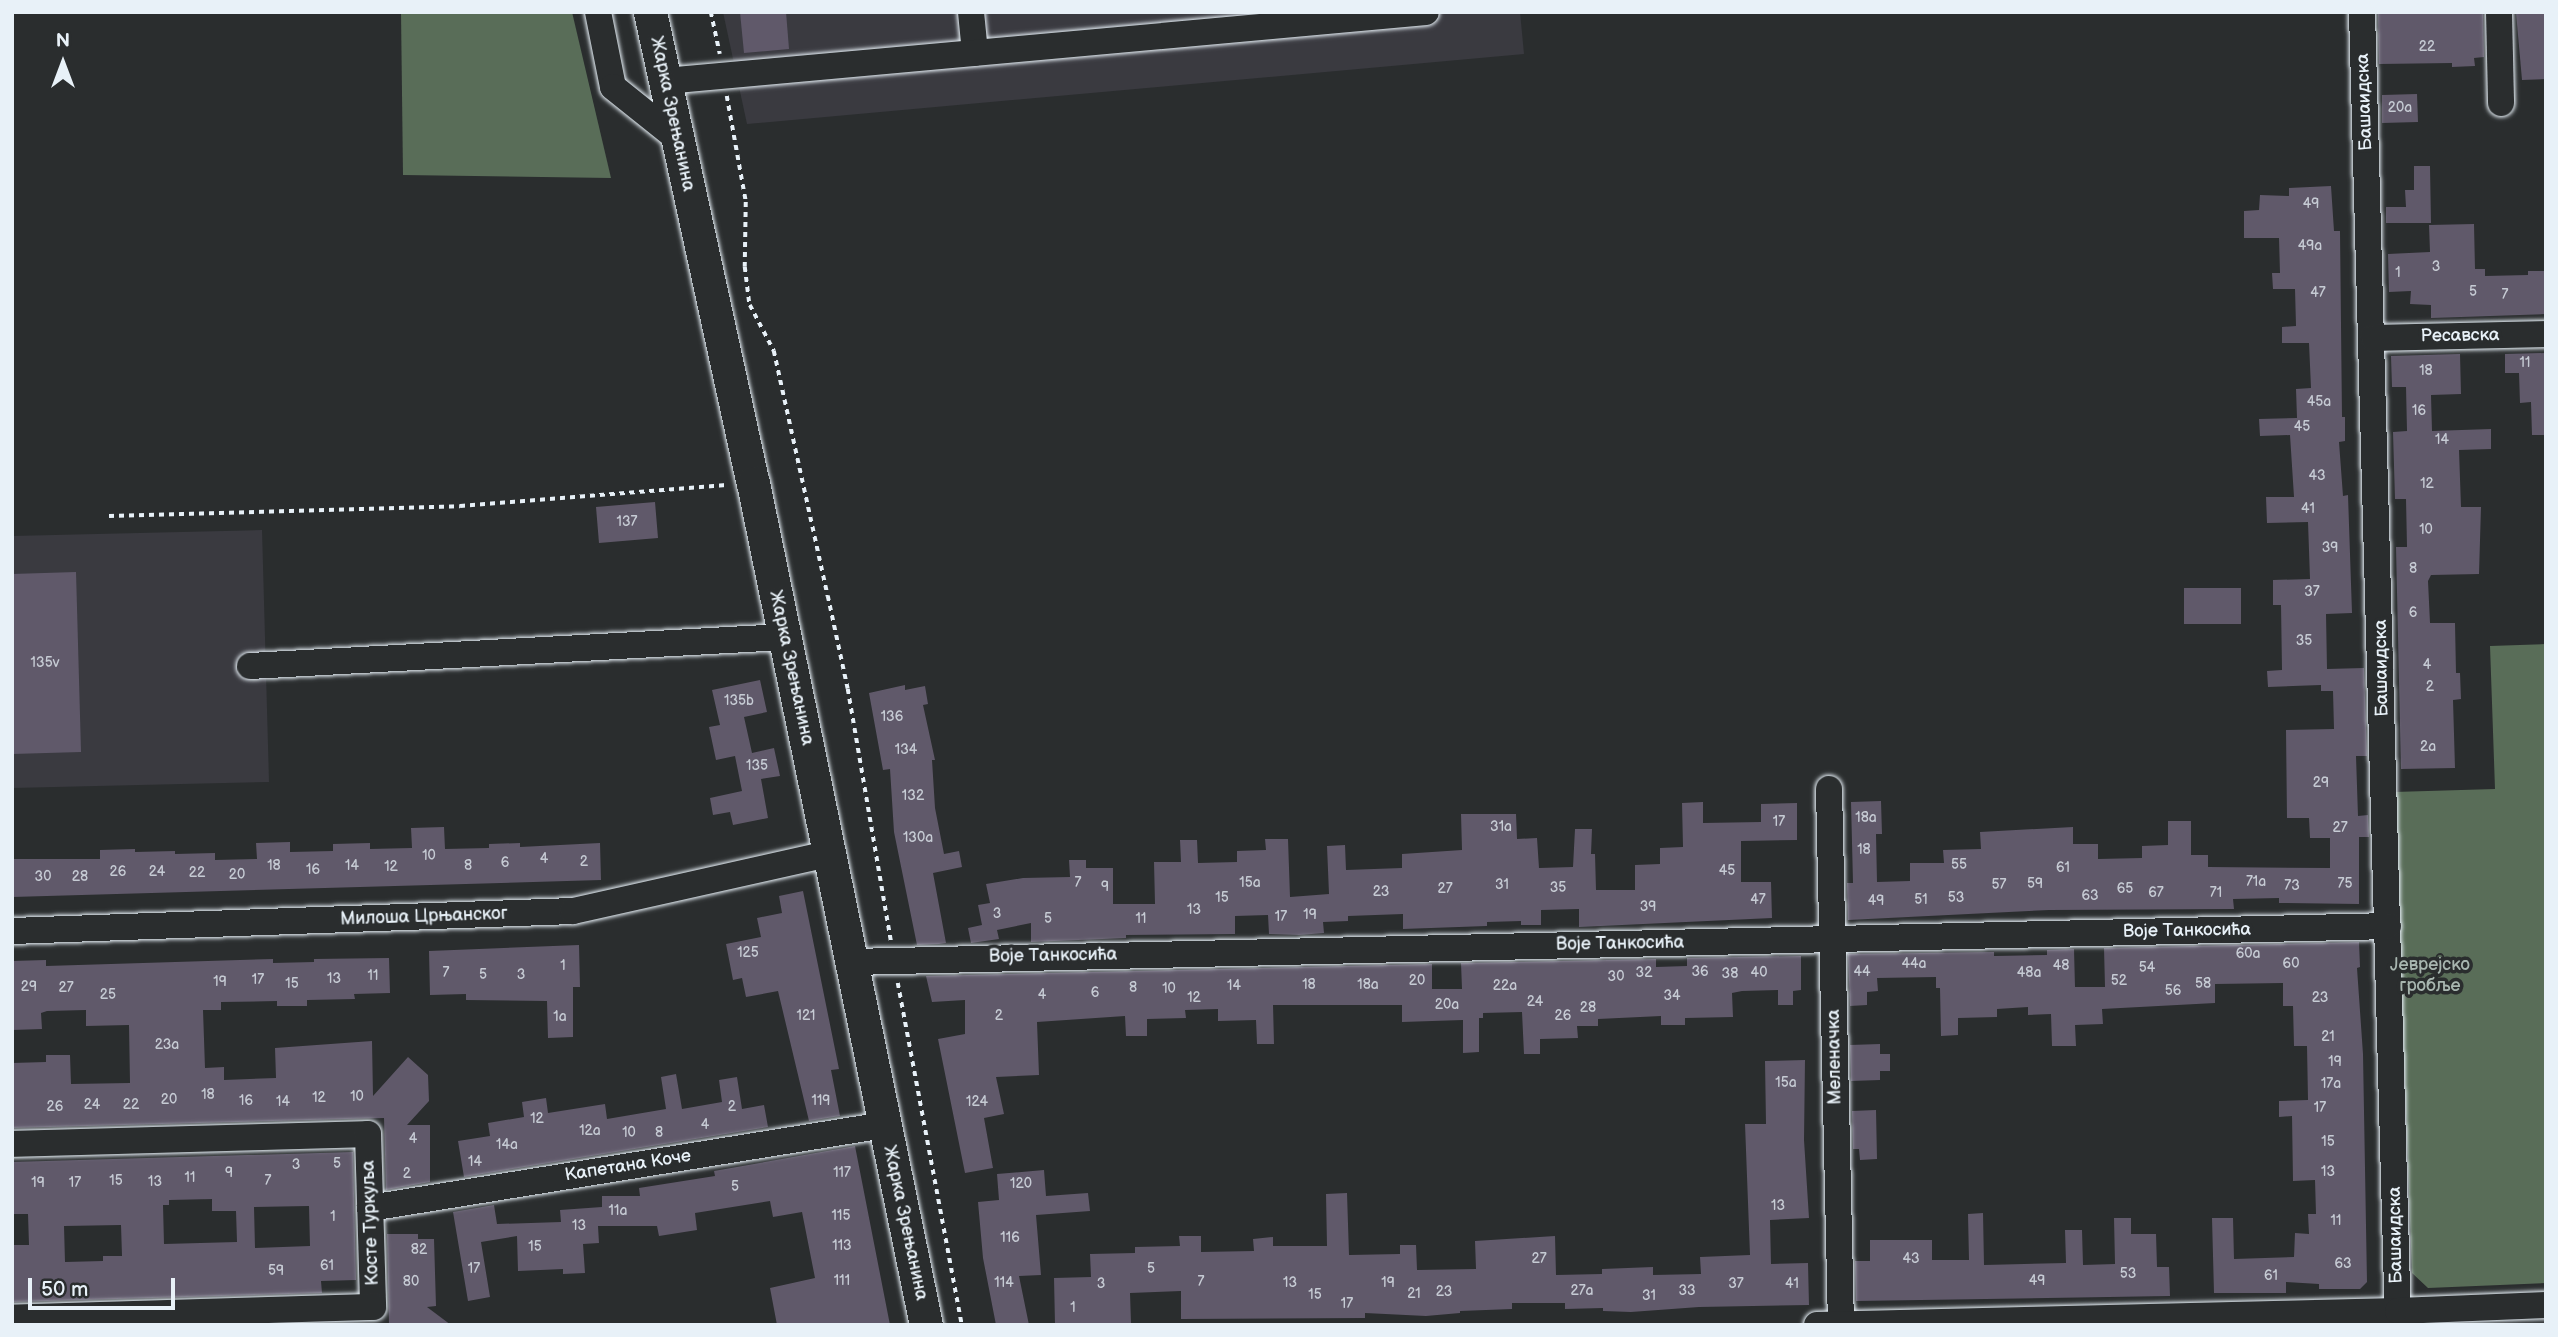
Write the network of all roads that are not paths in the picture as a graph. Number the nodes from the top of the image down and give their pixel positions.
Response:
1 (598, 12) edge
2 (650, 12) edge
3 (971, 12) edge
4 (1426, 12) edge
5 (2362, 12) edge
6 (2499, 12) edge
7 (1214, 22) edge
8 (975, 53) junction
9 (665, 81) junction
10 (2501, 103) dead end
11 (678, 139) junction
12 (2546, 334) edge
13 (2374, 338) junction
14 (784, 637) junction
15 (250, 666) dead end
16 (1829, 789) dead end
17 (829, 855) junction
18 (2388, 926) junction
19 (12, 931) edge
20 (1832, 939) junction
21 (852, 962) junction
22 (885, 1125) junction
23 (12, 1144) edge
24 (370, 1208) junction
25 (2546, 1305) edge
26 (12, 1318) edge
27 (2398, 1318) edge
28 (1841, 1324) edge
29 (926, 1325) edge
30 (1817, 1325) edge

1 - 11 street
2 - 9 main road, Жарка Зрењанина
3 - 8 street
4 - 7 street
5 - 13 street, Башаидска
6 - 10 street
7 - 8 street
8 - 9 street
9 - 11 main road, Жарка Зрењанина
11 - 14 main road, Жарка Зрењанина
12 - 13 street, Ресавска
13 - 18 street, Башаидска
14 - 15 street
14 - 17 main road, Жарка Зрењанина
16 - 20 street, Меленачка
17 - 19 street, Милоша Црњанског
17 - 21 main road, Жарка Зрењанина
18 - 20 street, Воје Танкосића
18 - 27 street, Башаидска
20 - 21 street, Воје Танкосића
20 - 28 street, Меленачка
21 - 22 main road, Жарка Зрењанина
22 - 24 street, Капетана Коче
22 - 29 main road, Жарка Зрењанина
23 - 24 street, Косте Туркуља
24 - 26 street, Косте Туркуља
25 - 27 street
27 - 28 street
28 - 30 street

